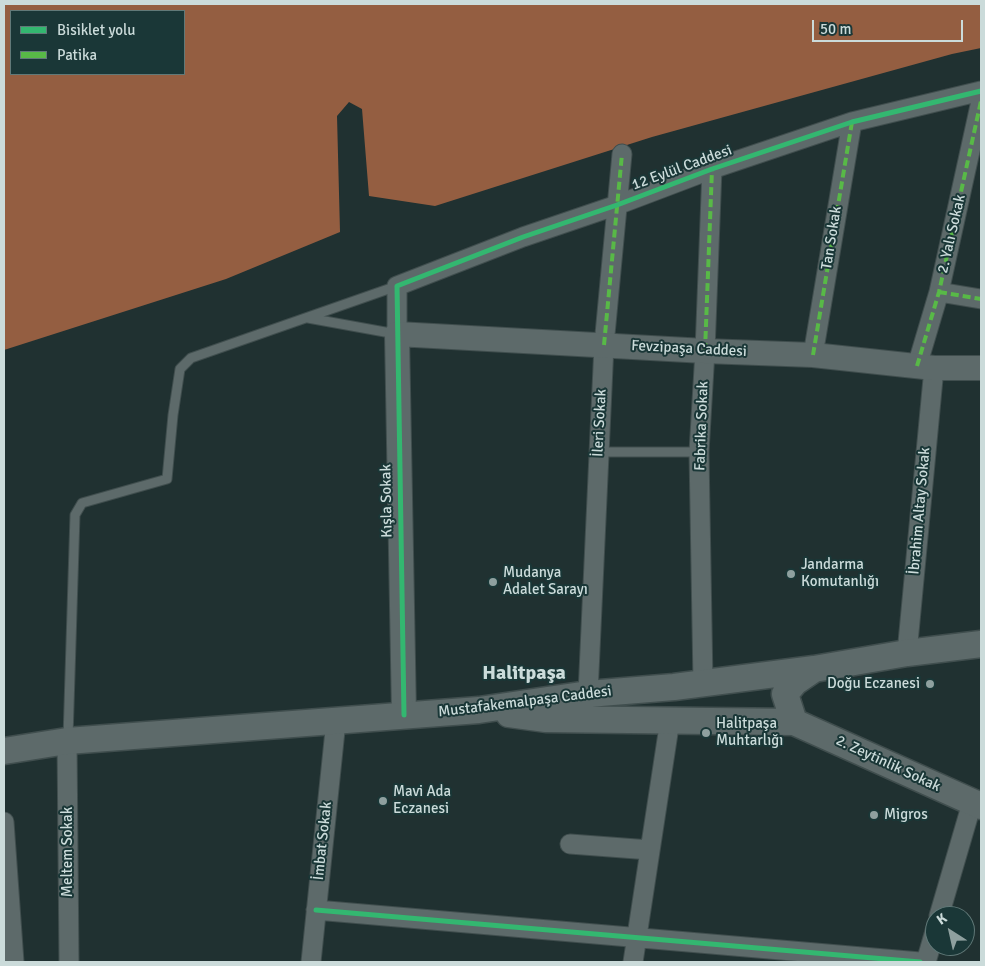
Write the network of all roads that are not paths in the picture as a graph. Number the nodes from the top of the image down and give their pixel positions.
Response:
1 (981, 90) edge
2 (981, 101) edge
3 (852, 122) junction
4 (622, 154) dead end
5 (712, 169) junction
6 (617, 206) junction
7 (397, 286) junction
8 (939, 292) junction
9 (981, 299) edge
10 (307, 318) junction
11 (397, 334) junction
12 (604, 345) junction
13 (705, 351) junction
14 (813, 355) junction
15 (925, 367) junction
16 (981, 368) edge
17 (598, 452) junction
18 (699, 452) junction
19 (981, 644) edge
20 (907, 653) junction
21 (814, 669) junction
22 (703, 683) junction
23 (588, 694) junction
24 (479, 710) junction
25 (404, 716) junction
26 (670, 720) junction
27 (336, 721) junction
28 (794, 722) junction
29 (68, 741) junction
30 (4, 751) edge
31 (977, 805) edge
32 (4, 822) edge
33 (570, 844) dead end
34 (650, 850) junction
35 (943, 906) edge
36 (316, 910) junction
37 (637, 938) junction
38 (14, 962) edge
39 (69, 962) edge
40 (311, 962) edge
41 (633, 962) edge
42 (920, 962) edge

1 - 3 street, 12 Eylül Caddesi
2 - 8 street, 2. Yalı Sokak
3 - 5 street, 12 Eylül Caddesi
3 - 14 street, Tan Sokak
4 - 6 street, İleri Sokak
5 - 6 street, 12 Eylül Caddesi
5 - 13 street, Fabrika Sokak
6 - 7 street, 12 Eylül Caddesi
6 - 12 street, İleri Sokak
7 - 10 lane, 12 Eylül Caddesi
7 - 11 street, Kışla Sokak
8 - 9 street
8 - 15 street, 2. Yalı Sokak
10 - 11 lane
10 - 29 lane, 12 Eylül Caddesi
11 - 12 street, Fevzipaşa Caddesi
11 - 25 street, Kışla Sokak
12 - 13 street, Fevzipaşa Caddesi
12 - 17 street, İleri Sokak
13 - 14 street, Fevzipaşa Caddesi
13 - 18 street, Fabrika Sokak
14 - 15 street, Fevzipaşa Caddesi
15 - 16 street, Fevzipaşa Caddesi
15 - 20 street, İbrahim Altay Sokak
17 - 18 lane
17 - 23 street, İleri Sokak
18 - 22 street, Fabrika Sokak
19 - 20 main road, Mustafakemalpaşa Caddesi
20 - 21 main road, Mustafakemalpaşa Caddesi
21 - 22 main road, Mustafakemalpaşa Caddesi
21 - 28 main road
22 - 23 main road, Mustafakemalpaşa Caddesi
23 - 24 main road, Mustafakemalpaşa Caddesi
24 - 25 main road, Mustafakemalpaşa Caddesi
24 - 26 main road
25 - 27 main road, Mustafakemalpaşa Caddesi
26 - 28 main road
26 - 34 street
27 - 29 main road, Mustafakemalpaşa Caddesi
27 - 36 street, İmbat Sokak
28 - 31 main road, 2. Zeytinlik Sokak
29 - 30 main road, Mustafakemalpaşa Caddesi
29 - 39 street, Meltem Sokak
31 - 35 street
32 - 38 street
33 - 34 street
34 - 37 street
36 - 37 street
36 - 40 street, İmbat Sokak
37 - 41 street
37 - 42 street

